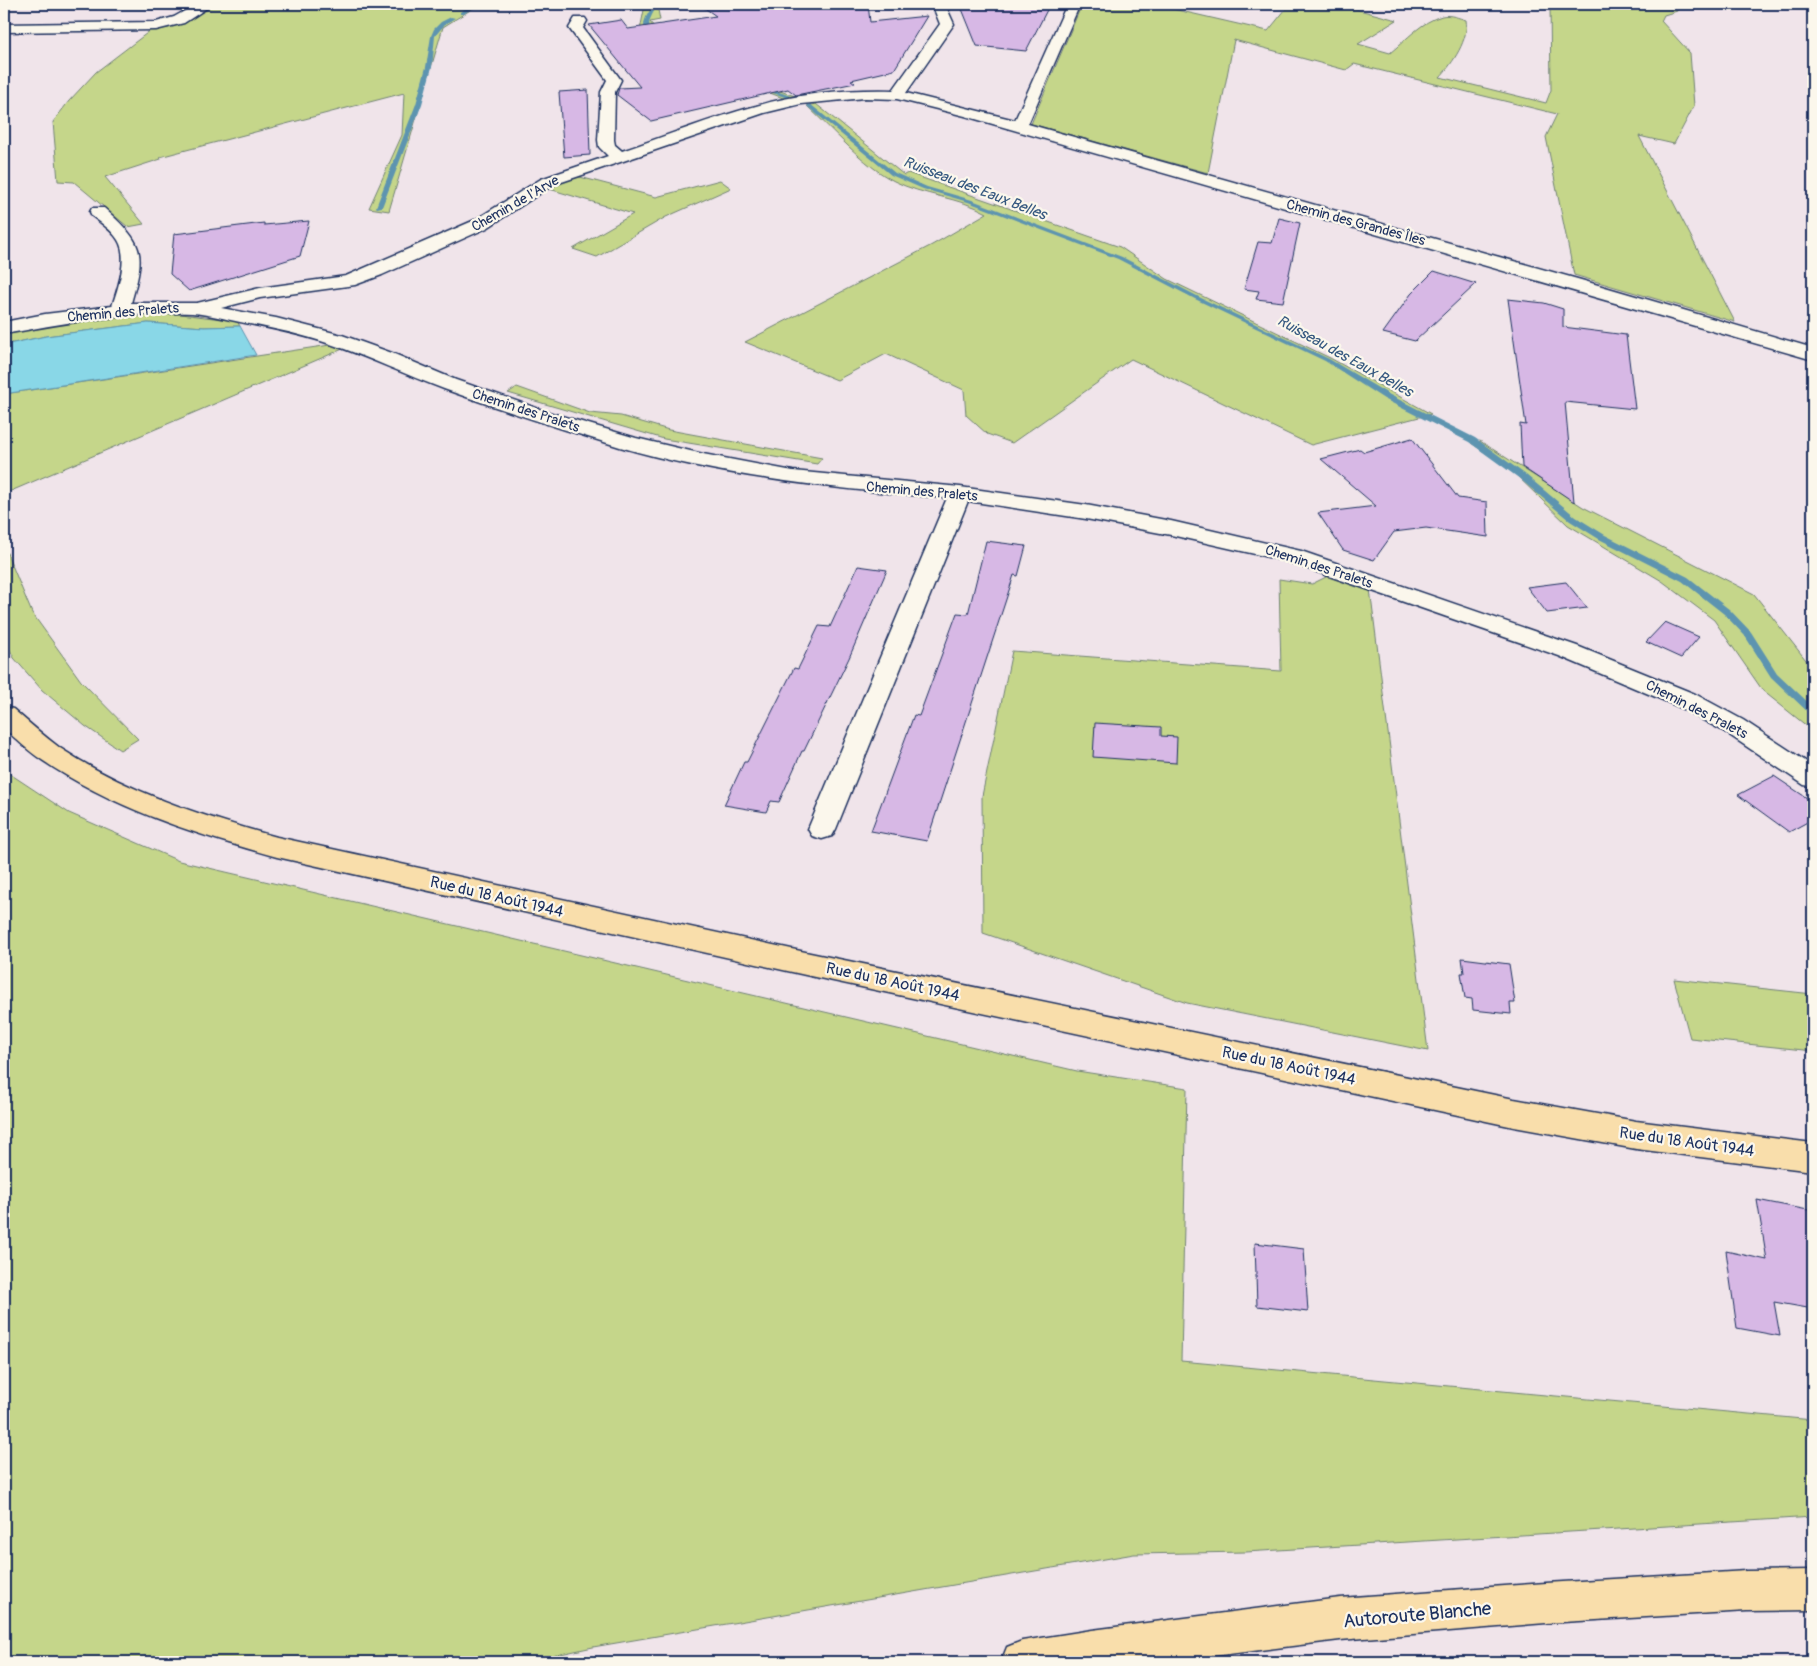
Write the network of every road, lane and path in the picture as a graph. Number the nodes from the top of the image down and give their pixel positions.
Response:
1 (206, 4) edge
2 (939, 4) edge
3 (1074, 4) edge
4 (580, 21) dead end
5 (4, 28) edge
6 (897, 96) junction
7 (1019, 127) junction
8 (618, 156) junction
9 (98, 212) dead end
10 (195, 308) junction
11 (120, 311) junction
12 (4, 328) edge
13 (1813, 354) edge
14 (960, 493) junction
15 (4, 715) edge
16 (1813, 778) edge
17 (822, 830) dead end
18 (1813, 1157) edge
19 (1813, 1590) edge
20 (1022, 1662) edge

1 - 5 street
2 - 6 street
3 - 7 street
4 - 8 street
6 - 7 street, Chemin des Grandes Îles
6 - 8 street, Chemin de l'Arve
7 - 13 street, Chemin des Grandes Îles
8 - 10 street, Chemin de l'Arve
9 - 11 street
10 - 11 street, Chemin des Pralets
10 - 14 street, Chemin des Pralets
11 - 12 street, Chemin des Pralets
14 - 16 street, Chemin des Pralets
14 - 17 street
15 - 18 main road, Rue du 18 Août 1944
19 - 20 main road, Autoroute Blanche

